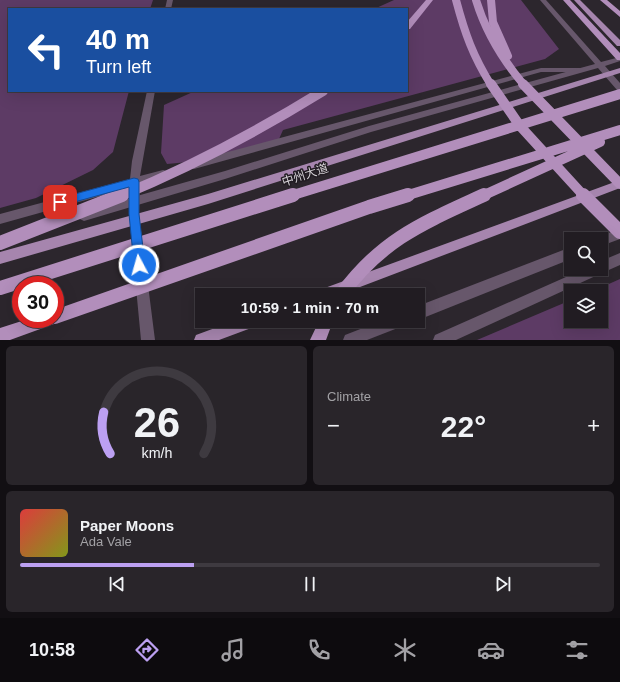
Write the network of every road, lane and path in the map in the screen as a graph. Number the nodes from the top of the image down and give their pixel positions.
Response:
1 (430, 0) edge
2 (456, 0) edge
3 (476, 0) edge
4 (491, 0) edge
5 (543, 0) edge
6 (566, 0) edge
7 (577, 0) edge
8 (604, 0) edge
9 (620, 15) edge
10 (408, 26) edge
11 (620, 44) edge
12 (620, 58) edge
13 (600, 65) junction
14 (581, 70) junction
15 (620, 70) edge
16 (607, 74) junction
17 (620, 88) edge
18 (528, 90) junction
19 (151, 92) edge
20 (321, 92) edge
21 (620, 94) edge
22 (620, 131) edge
23 (134, 182) junction
24 (620, 184) edge
25 (134, 202) junction
26 (0, 219) edge
27 (134, 220) junction
28 (620, 233) edge
29 (608, 238) edge
30 (0, 242) edge
31 (564, 256) edge
32 (0, 258) edge
33 (620, 259) edge
34 (608, 265) edge
35 (582, 276) edge
36 (0, 288) edge
37 (341, 288) edge
38 (346, 288) edge
39 (425, 310) edge
40 (64, 314) edge
41 (23, 328) edge
42 (233, 328) edge
43 (323, 328) edge
44 (380, 328) edge
45 (0, 336) edge
46 (148, 340) edge
47 (201, 340) edge
48 (318, 340) edge
49 (350, 340) edge
50 (440, 340) edge

1 - 10 highway
2 - 28 highway, bridge
3 - 18 highway, bridge
4 - 18 highway, bridge
5 - 13 street
6 - 12 highway
7 - 11 main road
8 - 9 highway
12 - 13 street
13 - 14 street
13 - 16 street
14 - 23 street
14 - 25 street
15 - 16 main road
16 - 17 street
16 - 27 main road
18 - 24 highway, bridge
19 - 23 street
20 - 30 highway, bridge
21 - 36 highway, 中州大道, bridge
22 - 38 highway, bridge
22 - 40 highway, bridge
23 - 25 street
23 - 26 street
24 - 37 main road
25 - 27 street
25 - 30 street
27 - 32 main road
27 - 46 street
28 - 29 street
31 - 39 street
33 - 34 street
35 - 50 street
41 - 45 highway
42 - 47 main road
43 - 48 highway
44 - 49 street

